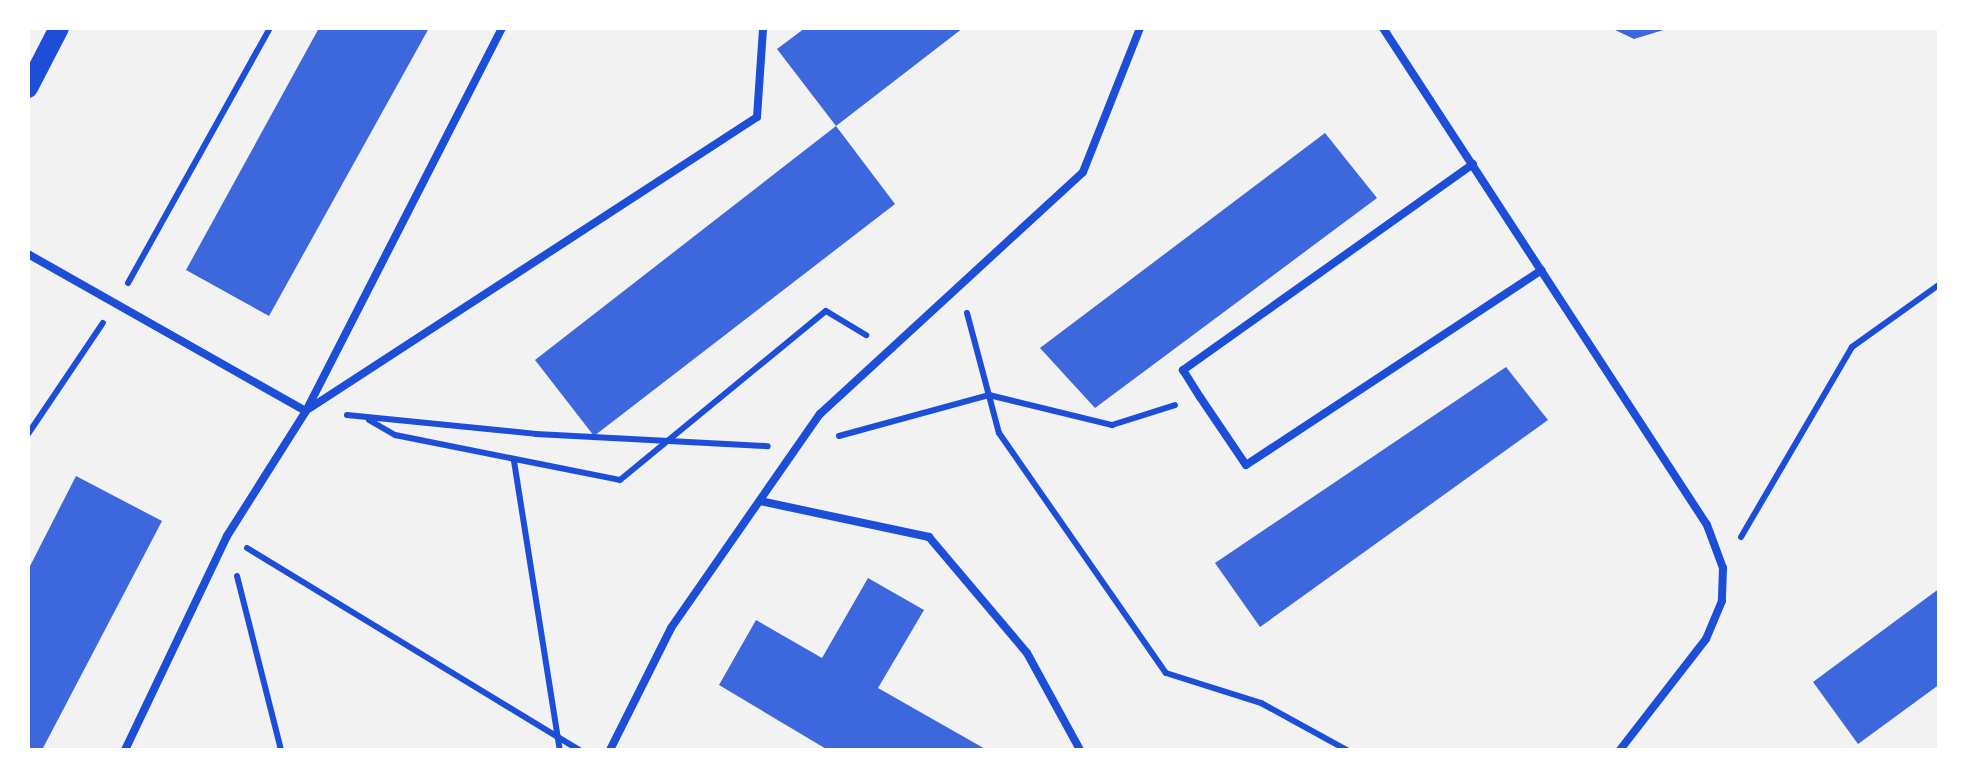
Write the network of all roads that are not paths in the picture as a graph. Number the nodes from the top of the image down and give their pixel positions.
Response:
1 (58, 28) edge
2 (502, 28) edge
3 (763, 28) edge
4 (1140, 28) edge
5 (1382, 28) edge
6 (28, 88) edge
7 (1474, 164) junction
8 (28, 254) edge
9 (1542, 270) junction
10 (306, 411) junction
11 (760, 500) junction
12 (125, 750) edge
13 (610, 750) edge
14 (1080, 750) edge
15 (1620, 750) edge

1 - 6 main road
2 - 10 lane
3 - 10 lane
4 - 11 lane
5 - 7 lane
7 - 9 lane
7 - 9 lane
8 - 10 lane
9 - 15 lane
10 - 12 lane
11 - 13 lane
11 - 14 lane

